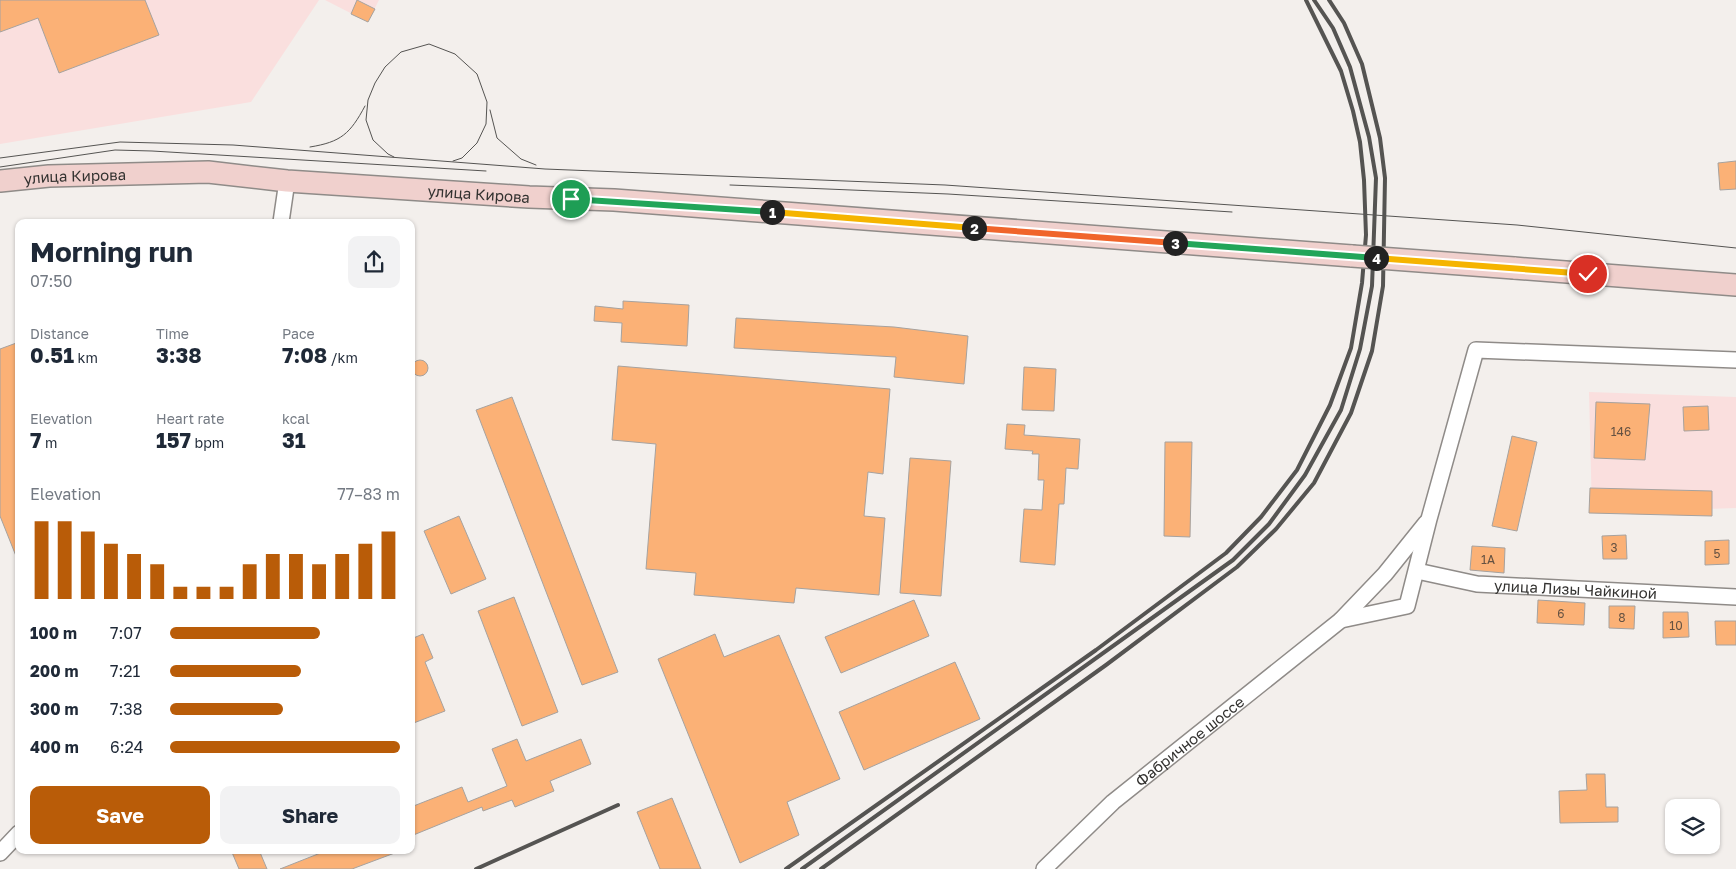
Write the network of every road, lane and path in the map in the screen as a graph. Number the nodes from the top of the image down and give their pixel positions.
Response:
1 (287, 181) junction
2 (0, 182) edge
3 (281, 219) edge
4 (1736, 285) edge
5 (1736, 360) edge
6 (1429, 519) junction
7 (1417, 570) junction
8 (1736, 597) edge
9 (1342, 620) junction
10 (15, 837) edge
11 (0, 852) edge
12 (1044, 869) edge

1 - 2 main road, улица Кирова
1 - 3 street
1 - 4 main road, улица Кирова, bridge
5 - 6 street
6 - 7 street
6 - 9 street, Фабричное шоссе
7 - 8 street, улица Лизы Чайкиной
7 - 9 street, Фабричное шоссе
9 - 12 street, Фабричное шоссе
10 - 11 street

